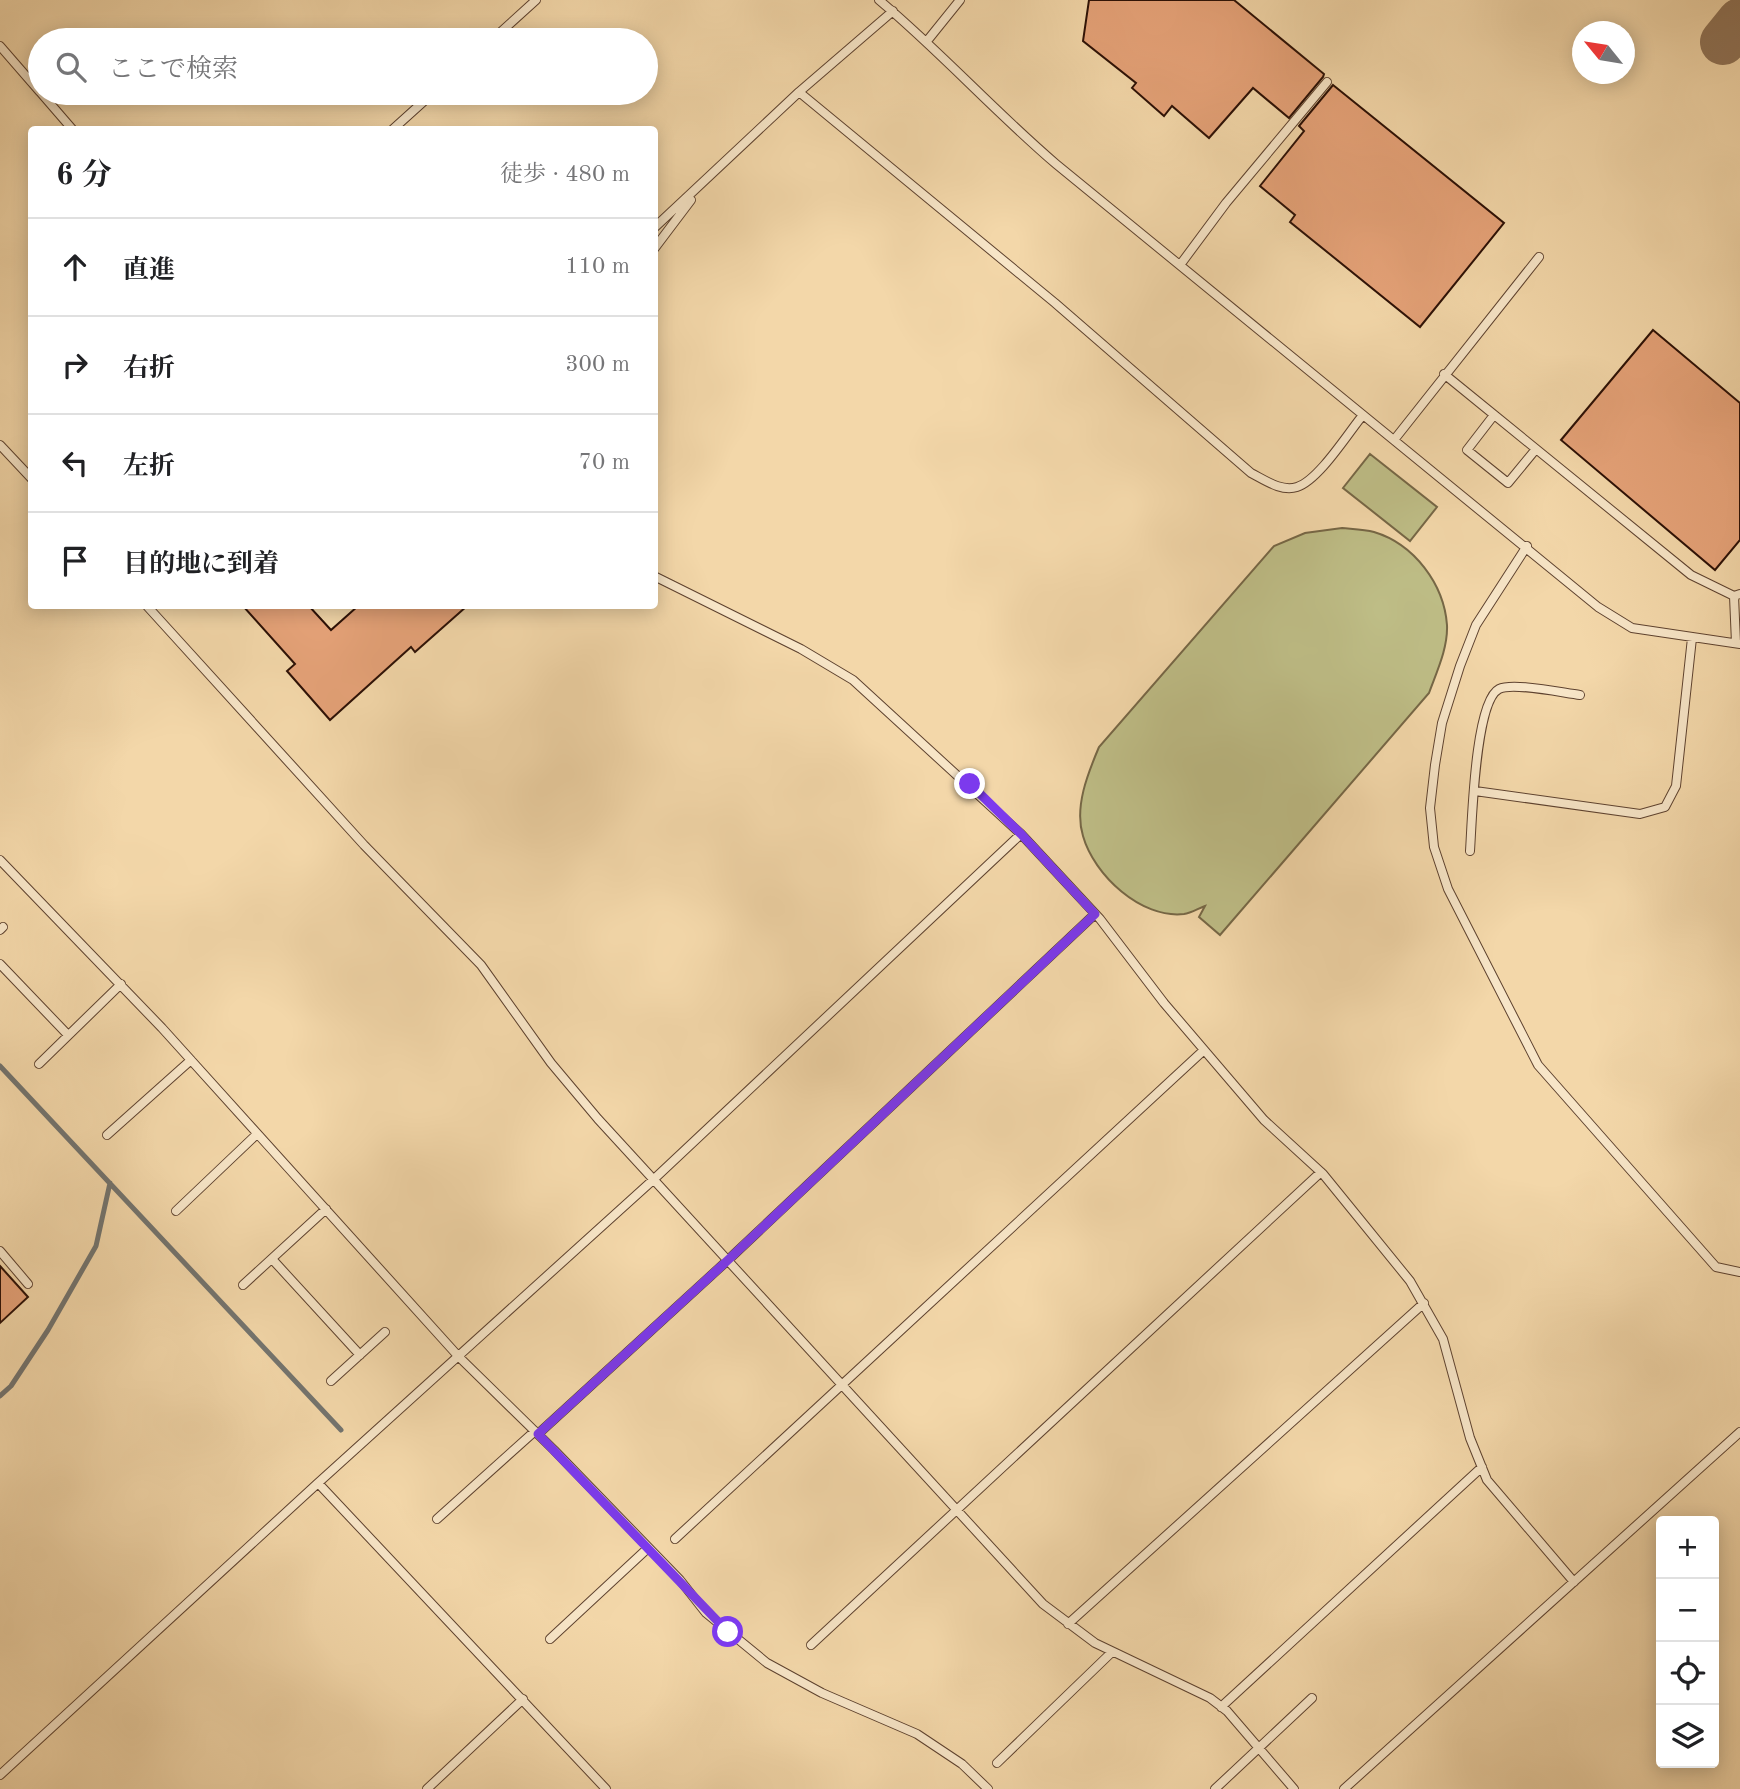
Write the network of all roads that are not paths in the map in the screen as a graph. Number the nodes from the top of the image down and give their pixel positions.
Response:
1 (536, 0) edge
2 (879, 0) edge
3 (960, 0) edge
4 (893, 12) junction
5 (505, 28) edge
6 (927, 41) junction
7 (0, 46) edge
8 (28, 79) edge
9 (1326, 82) dead end
10 (799, 92) junction
11 (51, 105) edge
12 (420, 105) edge
13 (69, 126) edge
14 (396, 126) edge
15 (701, 187) junction
16 (658, 225) edge
17 (658, 244) edge
18 (1539, 257) dead end
19 (1180, 265) junction
20 (1444, 374) junction
21 (1363, 415) junction
22 (1494, 415) junction
23 (1394, 440) junction
24 (0, 445) edge
25 (1536, 449) junction
26 (28, 475) edge
27 (1527, 546) junction
28 (658, 578) edge
29 (1737, 595) edge
30 (150, 609) edge
31 (1692, 638) junction
32 (1738, 644) edge
33 (1580, 695) dead end
34 (1475, 791) junction
35 (1021, 834) junction
36 (1469, 851) dead end
37 (0, 860) edge
38 (1095, 914) junction
39 (0, 964) edge
40 (121, 984) junction
41 (68, 1035) junction
42 (1205, 1050) junction
43 (191, 1060) junction
44 (39, 1063) dead end
45 (257, 1134) junction
46 (107, 1135) dead end
47 (1321, 1172) junction
48 (653, 1180) junction
49 (326, 1209) junction
50 (176, 1211) dead end
51 (0, 1251) edge
52 (272, 1259) junction
53 (728, 1260) junction
54 (1740, 1272) edge
55 (28, 1284) dead end
56 (243, 1285) dead end
57 (1424, 1303) junction
58 (385, 1332) dead end
59 (360, 1355) junction
60 (459, 1357) junction
61 (331, 1381) dead end
62 (841, 1384) junction
63 (536, 1432) junction
64 (1740, 1432) edge
65 (1482, 1467) junction
66 (318, 1483) junction
67 (958, 1509) junction
68 (437, 1519) dead end
69 (675, 1539) dead end
70 (648, 1548) junction
71 (1573, 1582) junction
72 (1068, 1624) junction
73 (550, 1639) dead end
74 (811, 1645) dead end
75 (1112, 1652) junction
76 (1312, 1698) dead end
77 (523, 1699) junction
78 (1221, 1707) junction
79 (1259, 1748) junction
80 (996, 1763) dead end
81 (0, 1774) edge
82 (428, 1789) edge
83 (606, 1789) edge
84 (988, 1789) edge
85 (1215, 1789) edge
86 (1294, 1789) edge
87 (1344, 1789) edge

1 - 5 lane
2 - 4 lane
3 - 6 lane
4 - 6 lane
4 - 10 lane
6 - 19 lane
7 - 8 lane
9 - 19 lane
10 - 15 lane
10 - 21 lane
11 - 13 lane
12 - 14 lane
15 - 16 lane
15 - 17 lane
18 - 20 lane
19 - 21 lane
20 - 22 lane
20 - 23 lane
21 - 23 lane
22 - 25 lane
22 - 25 lane
23 - 27 lane
24 - 26 lane
25 - 29 lane
27 - 31 lane
27 - 54 lane
28 - 35 lane
29 - 32 lane
30 - 48 lane
31 - 32 lane
31 - 34 lane
33 - 34 lane
34 - 36 lane
35 - 38 lane
35 - 48 lane
37 - 40 lane
38 - 42 lane
38 - 53 lane
39 - 41 lane
40 - 41 lane
40 - 43 lane
41 - 44 lane
42 - 47 lane
42 - 62 lane
43 - 45 lane
43 - 46 lane
45 - 49 lane
45 - 50 lane
47 - 57 lane
47 - 67 lane
48 - 53 lane
48 - 60 lane
49 - 52 lane
49 - 60 lane
51 - 55 lane
52 - 56 lane
52 - 59 lane
53 - 62 lane
53 - 63 lane
57 - 65 lane
57 - 72 lane
58 - 59 lane
59 - 61 lane
60 - 63 lane
60 - 66 lane
62 - 67 lane
62 - 69 lane
63 - 68 lane
63 - 70 lane
64 - 71 lane
65 - 71 lane
65 - 78 lane
66 - 77 lane
66 - 81 lane
67 - 72 lane
67 - 74 lane
70 - 73 lane
70 - 84 lane
71 - 87 lane
72 - 75 lane
75 - 78 lane
75 - 80 lane
76 - 79 lane
77 - 82 lane
77 - 83 lane
78 - 79 lane
79 - 85 lane
79 - 86 lane

